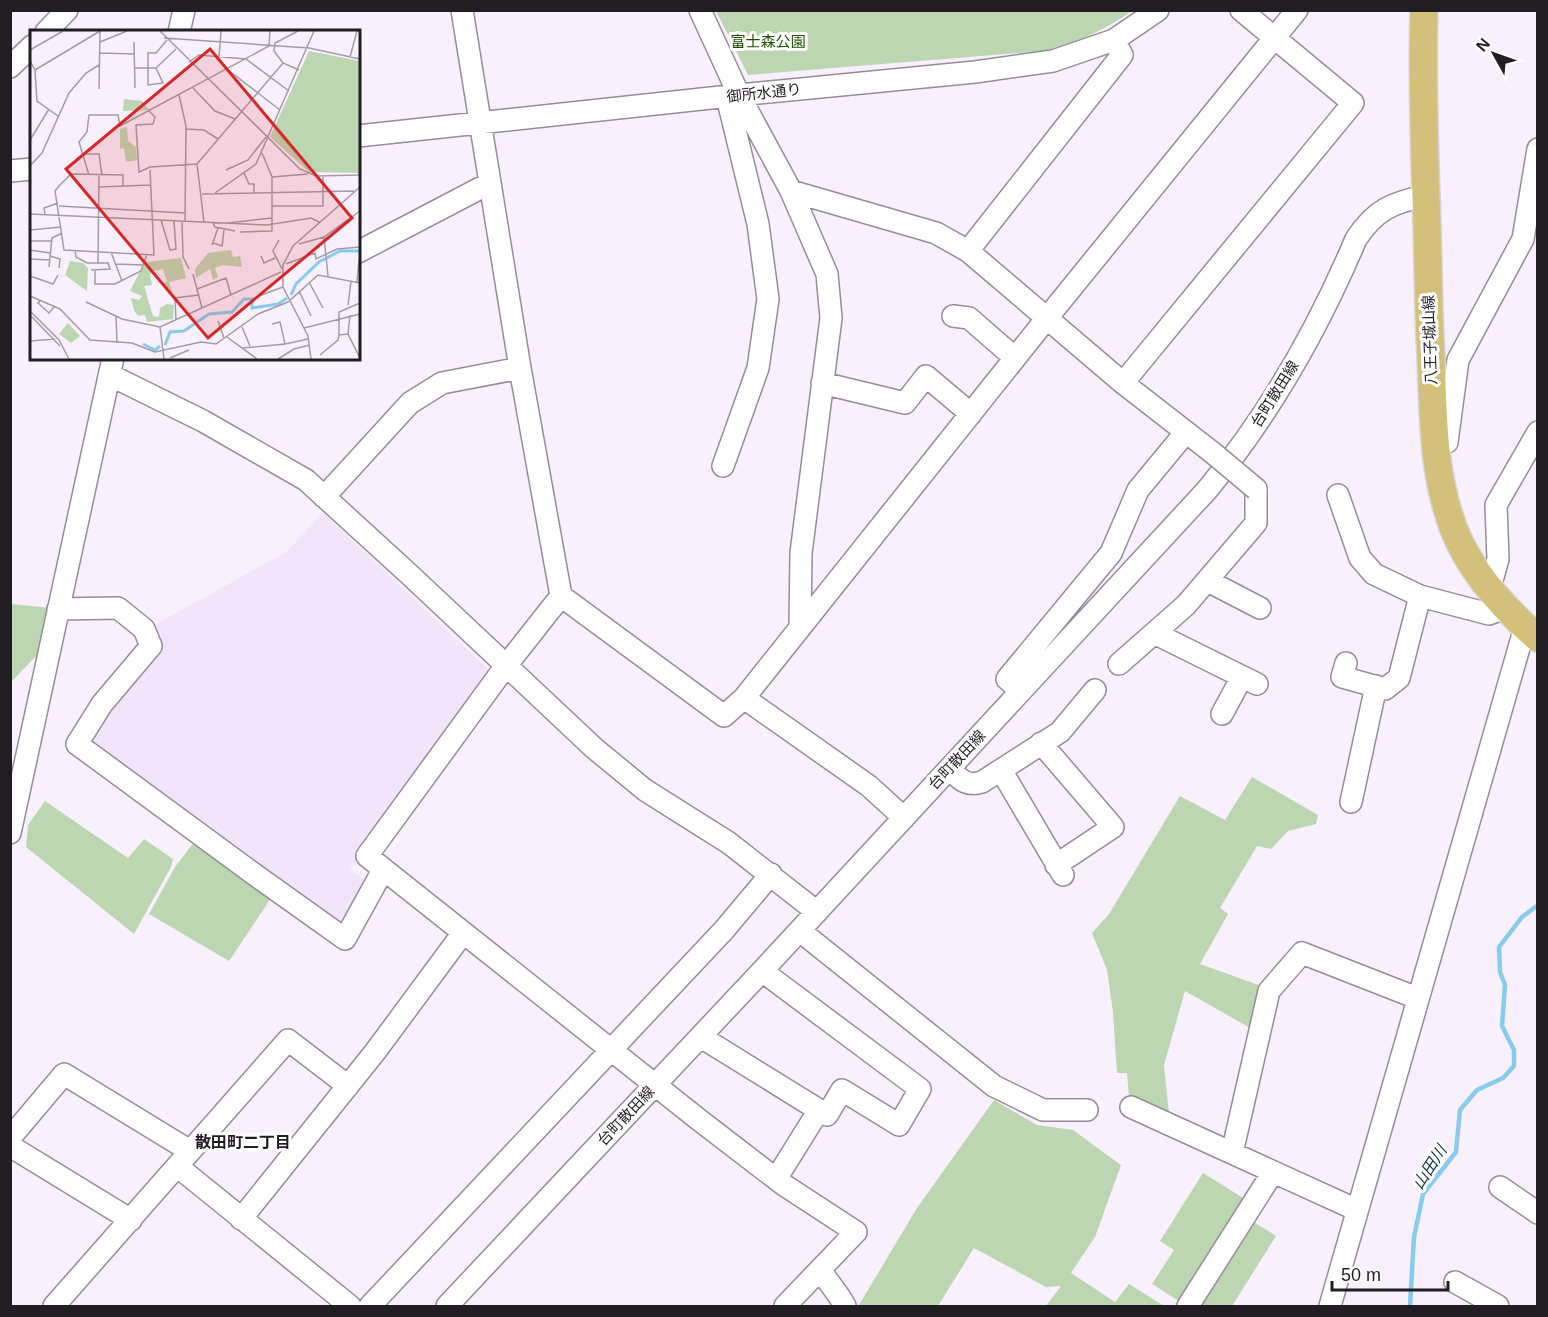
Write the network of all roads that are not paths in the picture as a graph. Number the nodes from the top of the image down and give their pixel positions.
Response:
1 (67, 10) edge
2 (183, 10) edge
3 (462, 10) edge
4 (700, 10) edge
5 (1158, 10) edge
6 (1241, 10) edge
7 (1297, 10) edge
8 (1424, 10) edge
9 (48, 30) edge
10 (179, 30) edge
11 (1275, 38) junction
12 (1114, 40) junction
13 (30, 48) edge
14 (10, 67) edge
15 (733, 96) junction
16 (480, 123) junction
17 (360, 136) edge
18 (1538, 149) edge
19 (30, 169) edge
20 (10, 171) edge
21 (490, 183) junction
22 (791, 191) junction
23 (1426, 196) junction
24 (1530, 242) edge
25 (360, 251) edge
26 (968, 251) junction
27 (953, 316) dead end
28 (1047, 318) junction
29 (1015, 358) junction
30 (111, 367) edge
31 (520, 368) junction
32 (1123, 382) junction
33 (822, 383) junction
34 (971, 414) junction
35 (1186, 432) junction
36 (1538, 432) edge
37 (1434, 445) junction
38 (723, 466) dead end
39 (1338, 495) dead end
40 (324, 497) junction
41 (1208, 580) junction
42 (1487, 585) junction
43 (561, 596) junction
44 (1420, 596) junction
45 (1260, 608) dead end
46 (1505, 608) junction
47 (58, 609) junction
48 (800, 627) junction
49 (1531, 632) edge
50 (1154, 633) junction
51 (1346, 663) dead end
52 (1119, 664) dead end
53 (505, 667) junction
54 (1376, 686) junction
55 (1095, 690) dead end
56 (1021, 691) junction
57 (744, 698) junction
58 (1222, 714) dead end
59 (1041, 743) junction
60 (949, 769) junction
61 (1001, 770) junction
62 (1352, 802) dead end
63 (904, 818) junction
64 (10, 833) edge
65 (383, 870) junction
66 (771, 874) junction
67 (816, 912) junction
68 (800, 931) junction
69 (463, 933) junction
70 (762, 971) junction
71 (1417, 998) junction
72 (701, 1037) junction
73 (610, 1050) junction
74 (656, 1085) junction
75 (348, 1086) junction
76 (1131, 1107) dead end
77 (819, 1110) junction
78 (1087, 1110) dead end
79 (10, 1138) edge
80 (10, 1146) edge
81 (1232, 1153) junction
82 (184, 1159) junction
83 (1273, 1172) junction
84 (776, 1179) junction
85 (1500, 1187) dead end
86 (1357, 1210) junction
87 (1538, 1213) edge
88 (241, 1219) junction
89 (131, 1220) junction
90 (820, 1270) junction
91 (1455, 1282) dead end
92 (54, 1306) edge
93 (350, 1306) edge
94 (370, 1306) edge
95 (447, 1306) edge
96 (785, 1306) edge
97 (845, 1306) edge
98 (1188, 1306) edge
99 (1330, 1306) edge
100 (1498, 1306) edge

1 - 9 street
2 - 10 street
3 - 16 street
4 - 15 street
5 - 12 street, 御所水通り
6 - 11 street
7 - 11 street
8 - 23 main road, 八王子城山線
11 - 28 street
11 - 32 street
12 - 15 street, 御所水通り
12 - 26 street
13 - 14 street
15 - 16 street, 御所水通り
15 - 22 street
15 - 38 street
16 - 17 street, 御所水通り
16 - 21 street
18 - 24 street
19 - 20 street
21 - 25 street
21 - 31 street
22 - 26 street
22 - 33 street
23 - 37 main road, 八王子城山線
23 - 56 street, 台町散田線
24 - 37 street
26 - 28 street
27 - 29 street
28 - 29 street
28 - 32 street
29 - 34 street
30 - 40 street
30 - 47 street
31 - 40 street
31 - 43 street
32 - 35 street
33 - 34 street
33 - 48 street
34 - 48 street
35 - 41 street, bridge
35 - 56 street
36 - 42 street
37 - 42 main road, 八王子城山線
39 - 44 street
40 - 53 street
41 - 45 street
41 - 50 street
42 - 46 main road, 八王子城山線
43 - 53 street
43 - 57 street
44 - 46 street
44 - 54 street
46 - 49 main road, 八王子城山線
47 - 64 street
47 - 65 street
48 - 57 street
49 - 71 street
50 - 52 street
50 - 58 street
51 - 54 street
53 - 65 street
53 - 66 street
54 - 62 street
55 - 59 street
56 - 60 street, 台町散田線
57 - 63 street
59 - 61 street
59 - 61 street
60 - 61 street
60 - 63 street, 台町散田線
63 - 67 street, 台町散田線
65 - 69 street
66 - 67 street
66 - 73 street
67 - 68 street, 台町散田線
68 - 70 street, 台町散田線
68 - 78 street
69 - 73 street
69 - 75 street
70 - 72 street, 台町散田線
70 - 77 street
71 - 81 street
71 - 86 street
72 - 74 street, 台町散田線
72 - 77 street
73 - 74 street
73 - 94 street
74 - 84 street
74 - 95 street, 台町散田線
75 - 82 street
75 - 88 street
76 - 81 street
77 - 84 street
79 - 82 street
80 - 89 street
81 - 83 street
82 - 88 street
82 - 89 street
83 - 86 street
83 - 98 street
84 - 90 street
85 - 87 street
86 - 99 street
88 - 93 street
89 - 92 street
90 - 96 street
90 - 97 street
91 - 100 street

